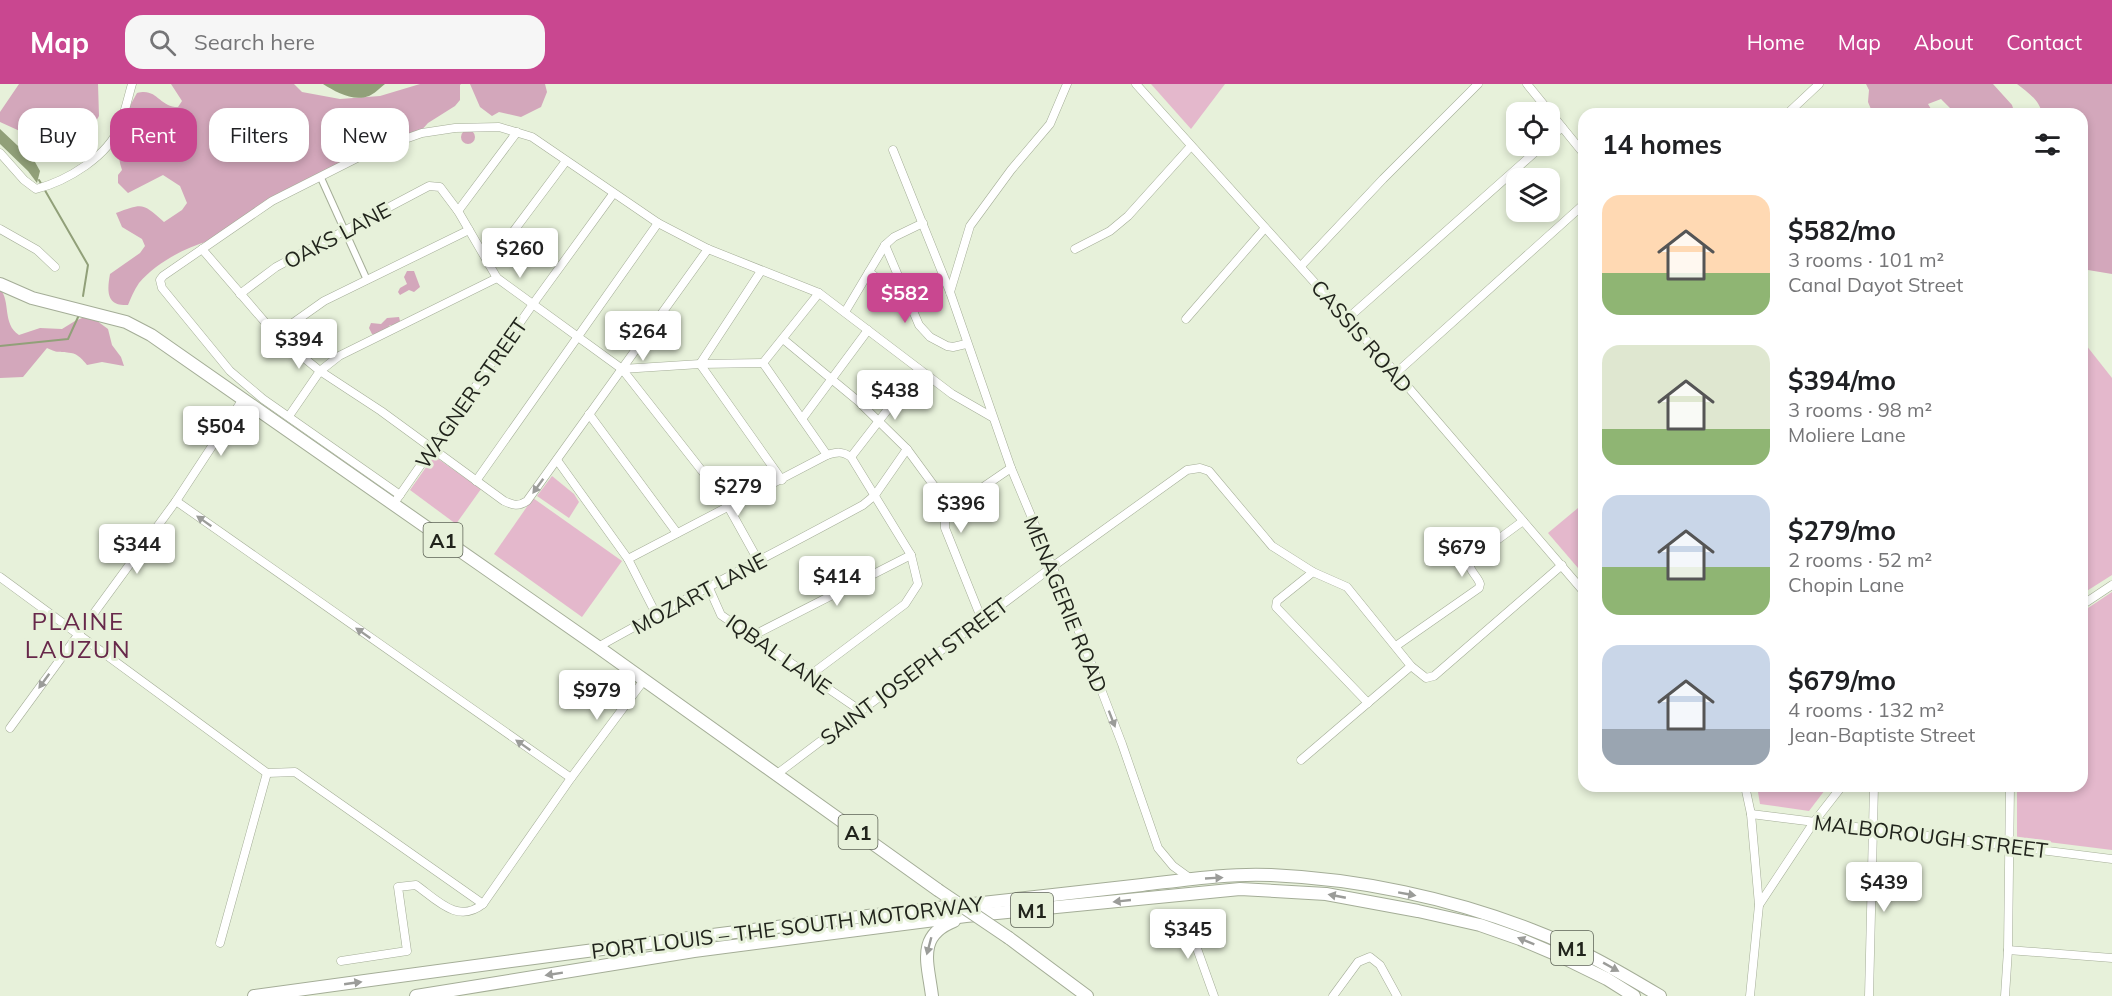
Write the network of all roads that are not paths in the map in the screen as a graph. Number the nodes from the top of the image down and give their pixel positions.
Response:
1 (132, 84) edge
2 (1067, 84) edge
3 (1136, 84) edge
4 (1478, 84) edge
5 (1527, 84) edge
6 (1819, 84) edge
7 (1793, 108) edge
8 (1562, 127) joint
9 (517, 132) junction
10 (1191, 146) junction
11 (1578, 147) edge
12 (893, 150) dead end
13 (0, 153) edge
14 (1531, 156) edge
15 (566, 161) junction
16 (321, 177) junction
17 (614, 194) junction
18 (1578, 209) edge
19 (458, 212) junction
20 (658, 223) junction
21 (922, 223) junction
22 (1265, 228) junction
23 (0, 229) edge
24 (469, 230) junction
25 (345, 231) junction
26 (885, 246) junction
27 (202, 249) junction
28 (708, 249) junction
29 (1075, 249) dead end
30 (489, 264) junction
31 (1301, 266) junction
32 (55, 267) dead end
33 (761, 271) junction
34 (869, 272) junction
35 (497, 278) junction
36 (367, 280) junction
37 (0, 284) edge
38 (950, 292) junction
39 (819, 293) junction
40 (240, 294) junction
41 (909, 302) junction
42 (533, 304) junction
43 (844, 312) junction
44 (1185, 319) dead end
45 (1347, 319) junction
46 (868, 330) junction
47 (276, 335) junction
48 (578, 335) junction
49 (783, 339) junction
50 (966, 344) junction
51 (763, 363) junction
52 (700, 364) junction
53 (622, 369) junction
54 (919, 369) junction
55 (320, 371) junction
56 (1396, 373) junction
57 (831, 379) junction
58 (243, 399) junction
59 (589, 414) junction
60 (289, 416) junction
61 (992, 417) junction
62 (802, 418) junction
63 (879, 421) junction
64 (433, 449) junction
65 (907, 449) junction
66 (848, 454) junction
67 (827, 455) junction
68 (557, 460) junction
69 (1011, 468) junction
70 (782, 480) junction
71 (476, 481) junction
72 (875, 495) junction
73 (396, 500) junction
74 (176, 501) junction
75 (729, 508) junction
76 (951, 509) junction
77 (1523, 520) junction
78 (677, 533) junction
79 (910, 555) junction
80 (628, 559) junction
81 (759, 562) junction
82 (1562, 565) junction
83 (1052, 567) junction
84 (1313, 572) junction
85 (0, 577) edge
86 (1578, 585) edge
87 (2112, 585) edge
88 (709, 588) junction
89 (2088, 601) edge
90 (656, 614) junction
91 (982, 620) junction
92 (78, 634) junction
93 (752, 636) junction
94 (1396, 646) junction
95 (598, 647) junction
96 (1411, 666) junction
97 (809, 676) junction
98 (644, 680) junction
99 (1368, 703) junction
100 (861, 711) junction
101 (10, 728) dead end
102 (1301, 760) dead end
103 (267, 773) junction
104 (777, 774) junction
105 (571, 778) junction
106 (1745, 792) edge
107 (1837, 792) edge
108 (1874, 792) edge
109 (2010, 792) edge
110 (1750, 814) junction
111 (1814, 822) junction
112 (1874, 829) junction
113 (2009, 846) junction
114 (2112, 859) edge
115 (1191, 879) junction
116 (483, 904) junction
117 (1759, 905) junction
118 (1185, 915) dead end
119 (966, 916) junction
120 (220, 943) dead end
121 (2008, 950) junction
122 (2112, 958) edge
123 (341, 961) dead end
124 (254, 996) edge
125 (416, 996) edge
126 (932, 996) edge
127 (1087, 996) edge
128 (1214, 996) edge
129 (1333, 996) edge
130 (1397, 996) edge
131 (1634, 996) edge
132 (1660, 996) edge
133 (1750, 996) edge
134 (1869, 996) edge
135 (2005, 996) edge

1 - 13 street
2 - 38 street
3 - 10 street, CASSIS ROAD
4 - 31 street
5 - 8 street
6 - 7 street
8 - 11 street
9 - 15 street
9 - 16 street
9 - 19 street
10 - 22 street, CASSIS ROAD
10 - 29 street
12 - 21 street, MENAGERIE ROAD
14 - 45 street
15 - 17 street
15 - 30 street
16 - 25 street
16 - 27 street
17 - 20 street
17 - 42 street, WAGNER STREET
18 - 56 street
19 - 24 street
19 - 25 street, OAKS LANE
20 - 28 street
20 - 48 street
21 - 26 street
21 - 38 street, MENAGERIE ROAD
22 - 31 street, CASSIS ROAD
22 - 44 street
23 - 32 street
24 - 30 street
24 - 36 street
25 - 36 street
25 - 40 street, OAKS LANE
26 - 34 street
26 - 41 street
27 - 40 street
27 - 60 street
28 - 33 street
28 - 53 street
30 - 35 street
31 - 45 street, CASSIS ROAD
33 - 39 street
33 - 52 street
34 - 41 street
34 - 43 street
35 - 42 street
35 - 55 street
36 - 47 street
37 - 58 main road, A1
38 - 50 street, MENAGERIE ROAD
39 - 43 street
39 - 49 street
40 - 47 street
41 - 50 street
42 - 48 street
42 - 64 street, WAGNER STREET
43 - 46 street
45 - 56 street, CASSIS ROAD
46 - 54 street
46 - 57 street
47 - 55 street
48 - 53 street
48 - 71 street
49 - 51 street
49 - 57 street
50 - 61 street, MENAGERIE ROAD
51 - 52 street
51 - 62 street
52 - 53 street
52 - 70 street
53 - 59 street
53 - 75 street
54 - 61 street
54 - 63 street
55 - 60 street
55 - 64 street
56 - 77 street, CASSIS ROAD
57 - 62 street
57 - 63 street
58 - 73 main road, A1
58 - 74 street
59 - 68 street
59 - 78 street
60 - 73 street
61 - 69 street, MENAGERIE ROAD
62 - 67 street
63 - 65 street
63 - 66 street
64 - 71 street
64 - 73 street, WAGNER STREET
65 - 72 street, MOZART LANE
65 - 76 street
66 - 67 street
66 - 72 street
67 - 70 street
68 -> 71 street
68 - 80 street
69 - 76 street
69 - 83 street, MENAGERIE ROAD
70 - 75 street
72 - 79 street
72 - 81 street, MOZART LANE
73 - 95 main road, A1
74 - 92 street
105 -> 74 street
75 - 78 street
75 - 81 street
76 - 91 street
77 - 82 street, CASSIS ROAD
77 - 94 street
78 - 80 street
79 - 93 street
79 - 97 street
80 - 90 street
81 - 88 street, MOZART LANE
82 - 86 street, CASSIS ROAD
82 - 96 street, SAINT JOSEPH STREET
83 - 84 street, SAINT JOSEPH STREET
83 - 91 street, SAINT JOSEPH STREET
83 -> 115 street, MENAGERIE ROAD
84 - 94 street, SAINT JOSEPH STREET
84 - 99 street
85 - 92 street
87 - 89 street
88 - 90 street, MOZART LANE
88 - 93 street, IQBAL LANE
90 - 95 street, MOZART LANE
91 - 100 street, SAINT JOSEPH STREET
92 -> 101 street
92 - 103 street
93 - 97 street, IQBAL LANE
94 - 96 street, SAINT JOSEPH STREET
95 - 98 main road, A1
96 - 99 street
97 - 100 street, IQBAL LANE
98 - 104 main road, A1
98 - 105 street
99 - 102 street
100 - 104 street, SAINT JOSEPH STREET
103 - 116 street
103 - 120 street
104 - 127 main road, A1, bridge
105 - 116 street
106 - 110 street
107 - 111 street
108 - 112 street
109 - 113 street
110 - 111 street, MALBOROUGH STREET
110 - 117 street
111 - 112 street, MALBOROUGH STREET
111 - 117 street
112 - 113 street, MALBOROUGH STREET
112 - 134 street
113 - 114 street, MALBOROUGH STREET
113 - 121 street
124 -> 115 main road, PORT LOUIS – THE SOUTH MOTORWAY / M1
115 -> 132 main road, PORT LOUIS – THE SOUTH MOTORWAY / M1
116 - 123 street
117 - 133 street
118 - 128 street
119 -> 125 main road, PORT LOUIS – THE SOUTH MOTORWAY / M1
119 -> 126 main road
131 -> 119 main road, PORT LOUIS – THE SOUTH MOTORWAY / M1
121 - 122 street
121 - 135 street
129 - 130 street

